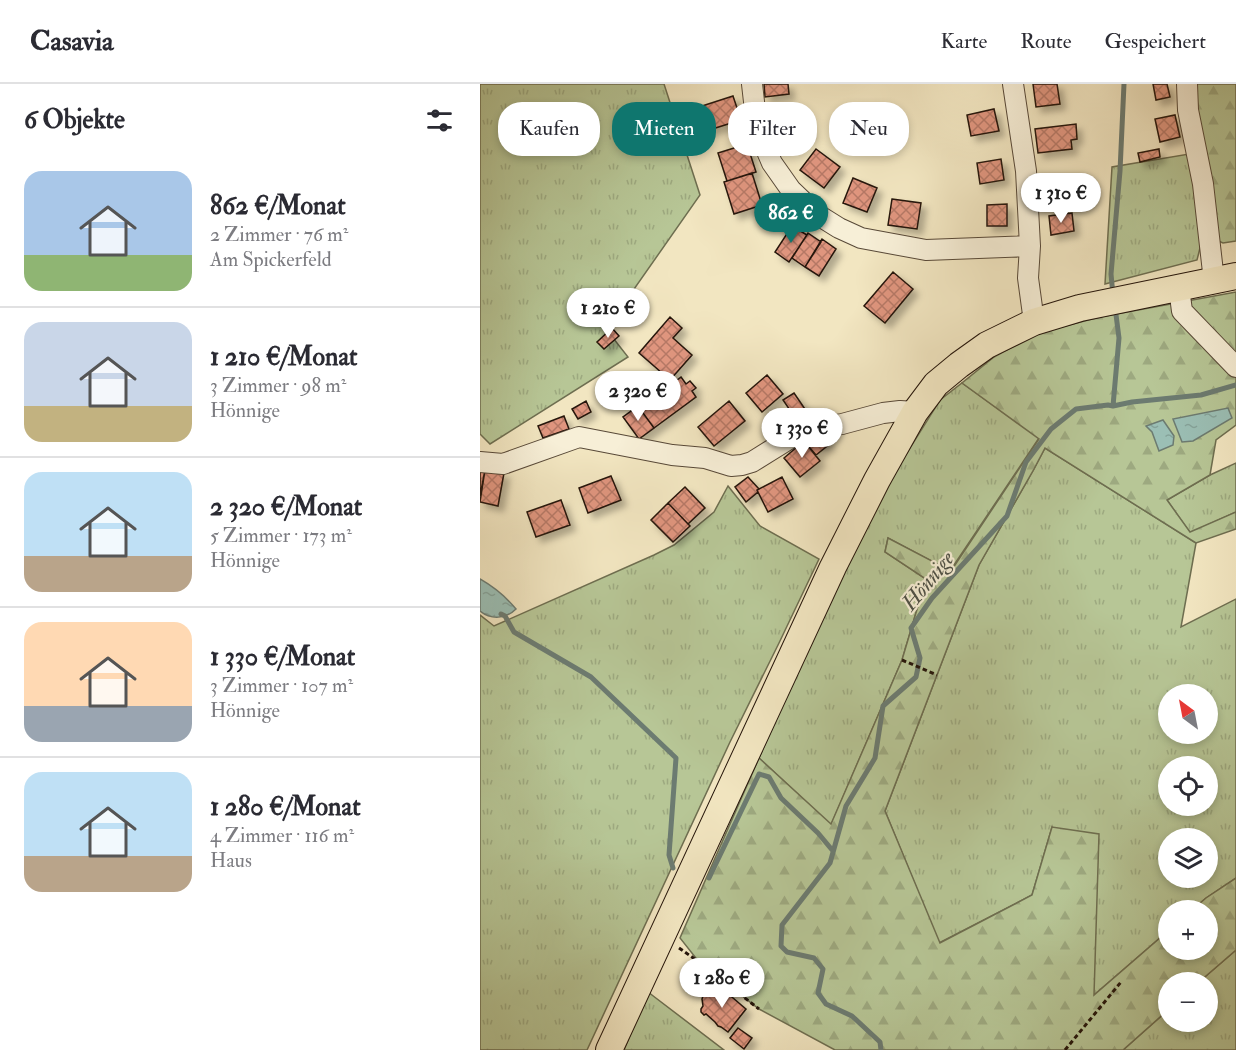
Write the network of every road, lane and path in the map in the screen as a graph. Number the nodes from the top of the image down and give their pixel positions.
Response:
1 (752, 84) edge
2 (1013, 84) edge
3 (1181, 84) edge
4 (1187, 84) edge
5 (1188, 110) junction
6 (1030, 246) junction
7 (1225, 278) edge
8 (1179, 288) junction
9 (1034, 321) junction
10 (1236, 367) edge
11 (915, 412) junction
12 (480, 462) edge
13 (902, 660) dead end
14 (937, 675) dead end
15 (661, 936) junction
16 (1121, 982) dead end
17 (759, 1009) dead end
18 (609, 1050) edge
19 (1065, 1050) edge

1 - 6 street
2 - 6 street
3 - 5 street
4 - 5 street
5 - 7 street
6 - 9 street
7 - 8 main road
8 - 9 main road
8 - 10 street
9 - 11 main road
11 - 12 street
11 - 15 main road
13 - 14 path
15 - 17 path
15 - 18 main road
16 - 19 path

